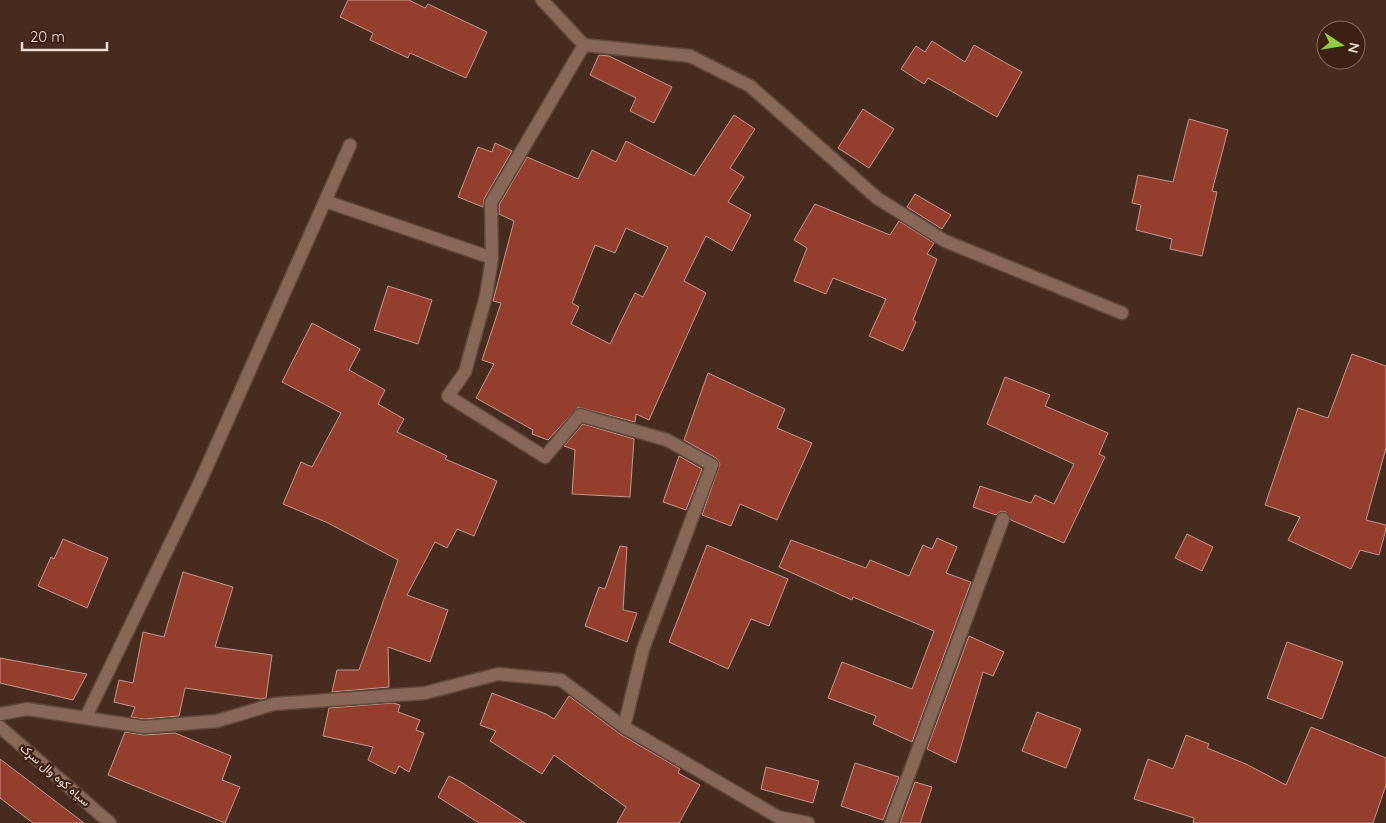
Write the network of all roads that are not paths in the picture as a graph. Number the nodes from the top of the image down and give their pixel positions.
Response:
1 (542, 0) edge
2 (584, 45) junction
3 (350, 145) dead end
4 (325, 201) junction
5 (492, 258) junction
6 (1122, 313) dead end
7 (1003, 519) dead end
8 (0, 714) edge
9 (86, 717) junction
10 (0, 727) edge
11 (624, 728) junction
12 (110, 823) edge
13 (808, 823) edge
14 (891, 823) edge

1 - 2 street
2 - 5 street
2 - 6 street
3 - 4 street
4 - 5 street
4 - 9 street
5 - 11 street
7 - 14 street
8 - 9 street
9 - 11 street
10 - 12 street, سیاه کوه وال سړک
11 - 13 street

